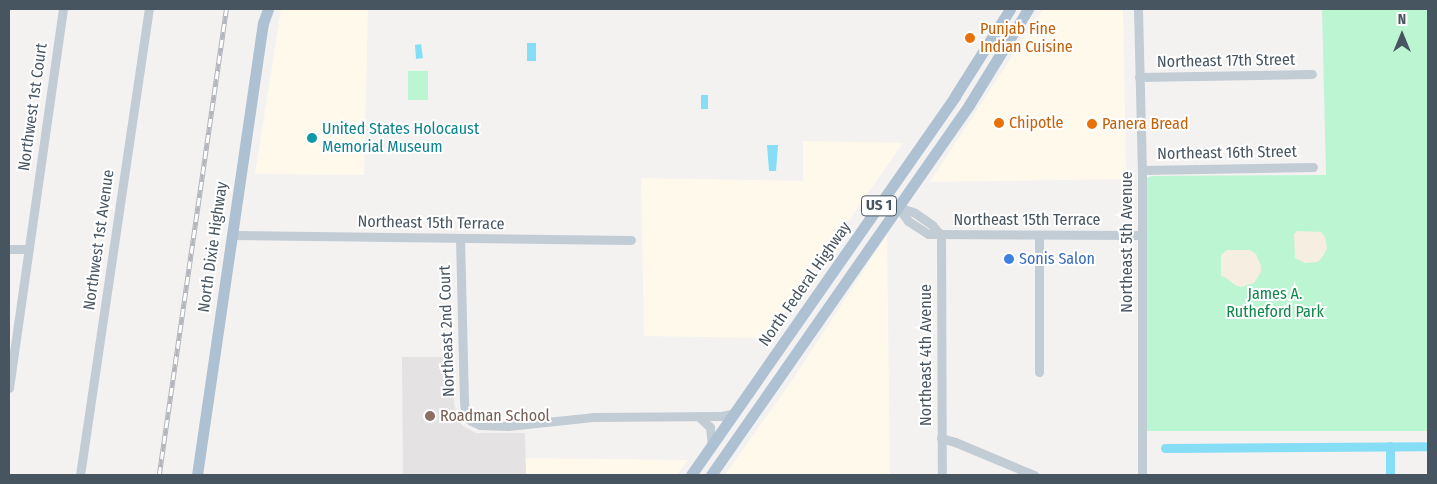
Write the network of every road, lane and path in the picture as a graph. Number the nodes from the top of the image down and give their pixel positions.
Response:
1 (62, 9) edge
2 (150, 9) edge
3 (262, 9) edge
4 (268, 9) edge
5 (1011, 9) edge
6 (1028, 9) edge
7 (1138, 9) edge
8 (263, 23) junction
9 (1015, 32) junction
10 (1312, 74) dead end
11 (1139, 77) junction
12 (955, 96) junction
13 (968, 105) junction
14 (1313, 167) dead end
15 (1142, 170) junction
16 (899, 177) junction
17 (883, 200) junction
18 (898, 207) junction
19 (882, 229) junction
20 (231, 235) junction
21 (941, 235) junction
22 (1039, 235) junction
23 (1142, 235) junction
24 (460, 238) junction
25 (631, 240) dead end
26 (27, 249) junction
27 (9, 250) edge
28 (1039, 372) dead end
29 (9, 388) edge
30 (735, 413) junction
31 (698, 416) junction
32 (721, 432) junction
33 (942, 438) junction
34 (712, 445) junction
35 (726, 454) junction
36 (80, 475) edge
37 (197, 475) edge
38 (691, 475) edge
39 (711, 475) edge
40 (942, 475) edge
41 (1034, 475) edge
42 (1142, 475) edge

1 - 26 street, Northwest 1st Court
2 - 36 street, Northwest 1st Avenue
3 - 8 main road, North Dixie Highway
4 - 8 main road, North Dixie Highway
5 - 9 main road
5 - 12 main road, North Federal Highway / US 1
6 - 9 main road, North Federal Highway / US 1
7 - 11 street, Northeast 5th Avenue
8 - 20 main road, North Dixie Highway
9 - 13 main road, North Federal Highway / US 1
10 - 11 street, Northeast 17th Street
11 - 15 street, Northeast 5th Avenue
12 - 13 street
12 - 16 main road, North Federal Highway / US 1
13 - 18 main road, North Federal Highway / US 1
14 - 15 street, Northeast 16th Street
15 - 23 street, Northeast 5th Avenue
16 - 17 main road, North Federal Highway / US 1
16 - 18 main road
17 - 19 main road
17 - 30 main road, North Federal Highway / US 1
18 - 19 main road, North Federal Highway / US 1
18 - 21 street, Northeast 15th Terrace
19 - 35 main road, North Federal Highway / US 1
20 - 24 street, Northeast 15th Terrace
20 - 37 main road, North Dixie Highway
21 - 22 street, Northeast 15th Terrace
21 - 33 street, Northeast 4th Avenue
22 - 23 street, Northeast 15th Terrace
22 - 28 street
23 - 42 street, Northeast 5th Avenue
24 - 25 street, Northeast 15th Terrace
24 - 31 street, Northeast 2nd Court
26 - 27 street
26 - 29 street, Northwest 1st Court
30 - 31 street
30 - 32 main road, North Federal Highway / US 1
31 - 34 street
32 - 34 main road, North Federal Highway / US 1
32 - 35 main road
33 - 40 street, Northeast 4th Avenue
33 - 41 street
34 - 38 main road, North Federal Highway / US 1
35 - 39 main road, North Federal Highway / US 1

